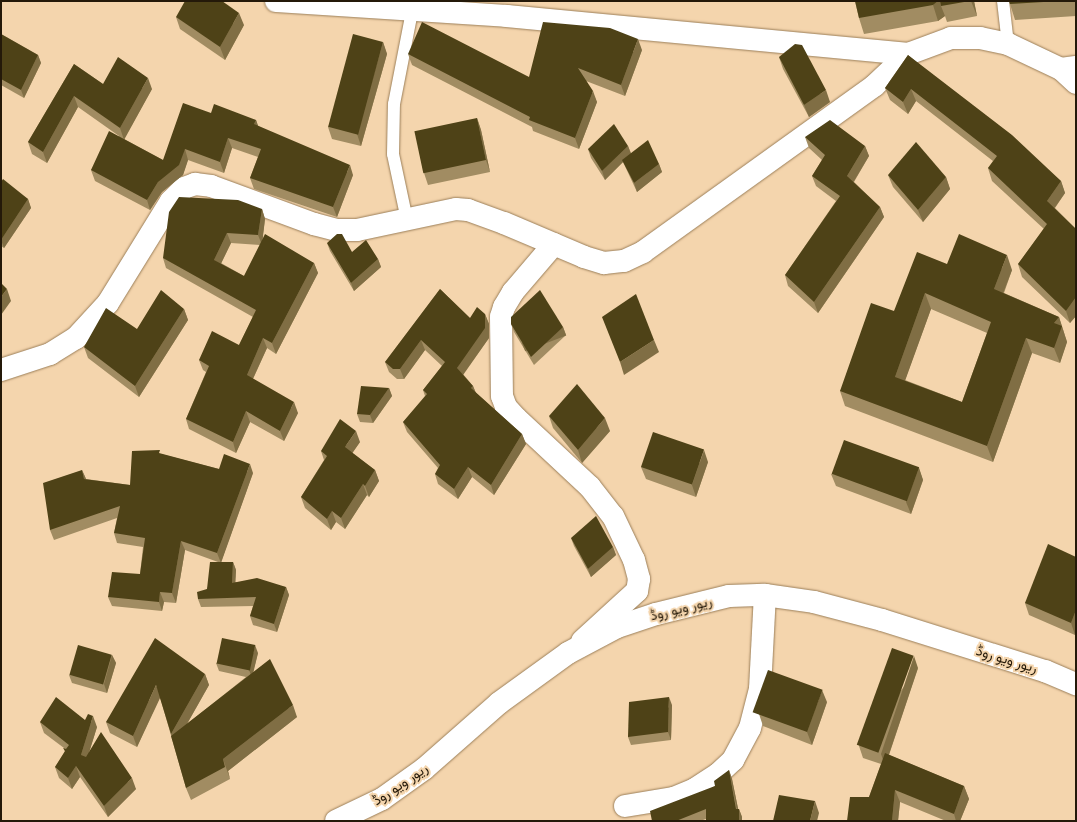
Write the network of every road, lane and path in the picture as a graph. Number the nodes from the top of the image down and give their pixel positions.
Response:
1 (276, 1) edge
2 (1003, 1) edge
3 (412, 11) junction
4 (1008, 44) junction
5 (908, 54) junction
6 (1071, 73) edge
7 (407, 220) junction
8 (554, 244) junction
9 (1, 370) edge
10 (765, 595) junction
11 (568, 654) junction
12 (1076, 684) edge
13 (625, 806) dead end
14 (336, 821) edge

1 - 3 main road
2 - 4 lane
3 - 5 main road
3 - 7 lane
4 - 5 main road
4 - 6 main road
5 - 8 main road
7 - 8 main road
7 - 9 main road
8 - 11 main road
10 - 11 main road, ریور ویو روڈ
10 - 12 main road, ریور ویو روڈ
10 - 13 main road
11 - 14 main road, ریور ویو روڈ

